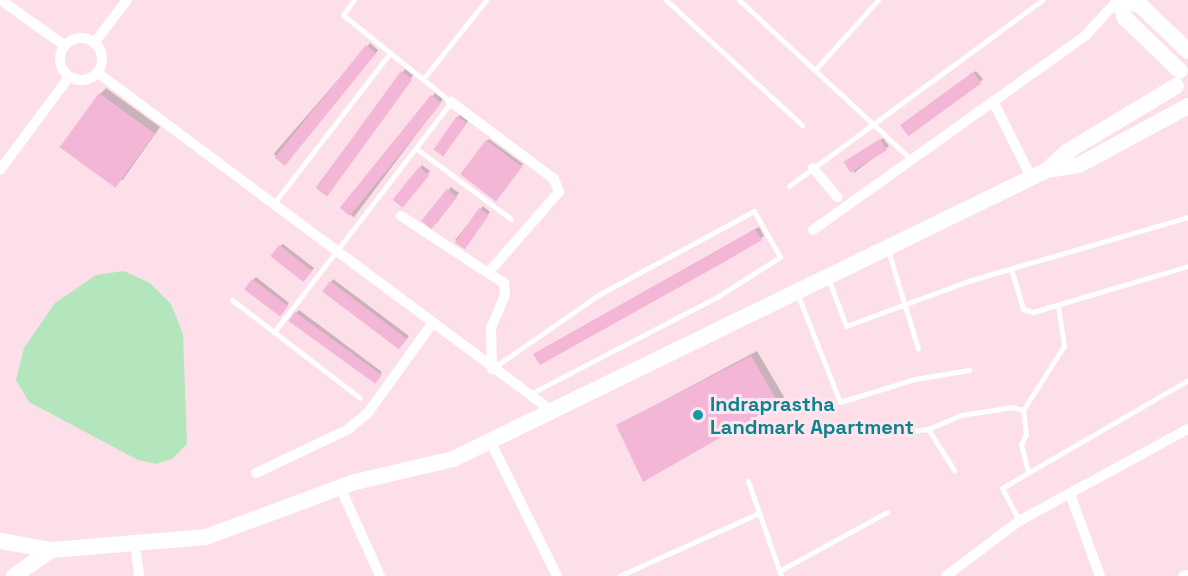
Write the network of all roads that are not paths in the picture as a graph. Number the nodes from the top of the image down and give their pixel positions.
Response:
1 (1, 0) edge
2 (127, 0) edge
3 (354, 0) edge
4 (486, 0) edge
5 (666, 0) edge
6 (739, 0) edge
7 (878, 0) edge
8 (1042, 0) edge
9 (1119, 0) edge
10 (94, 43) junction
11 (65, 46) junction
12 (1188, 51) edge
13 (390, 53) junction
14 (815, 70) junction
15 (98, 72) junction
16 (1182, 74) edge
17 (69, 77) junction
18 (423, 79) junction
19 (993, 101) junction
20 (452, 102) junction
21 (1188, 104) edge
22 (872, 123) junction
23 (802, 125) dead end
24 (417, 149) junction
25 (912, 160) junction
26 (813, 168) junction
27 (0, 170) edge
28 (1047, 170) junction
29 (1031, 177) junction
30 (789, 186) dead end
31 (837, 197) dead end
32 (274, 203) junction
33 (401, 216) dead end
34 (1188, 217) edge
35 (511, 219) dead end
36 (813, 230) dead end
37 (888, 247) junction
38 (338, 252) junction
39 (1188, 266) edge
40 (1011, 268) junction
41 (488, 273) junction
42 (827, 277) junction
43 (796, 292) junction
44 (232, 300) dead end
45 (906, 304) junction
46 (1058, 305) junction
47 (432, 324) junction
48 (274, 332) junction
49 (918, 349) dead end
50 (492, 369) junction
51 (969, 370) dead end
52 (1188, 380) edge
53 (530, 394) junction
54 (360, 398) dead end
55 (1023, 410) junction
56 (552, 411) junction
57 (928, 429) junction
58 (1188, 429) edge
59 (881, 435) dead end
60 (490, 441) junction
61 (954, 471) dead end
62 (1028, 471) junction
63 (256, 473) dead end
64 (748, 481) dead end
65 (340, 487) junction
66 (1070, 494) junction
67 (887, 512) dead end
68 (759, 513) junction
69 (1019, 521) junction
70 (0, 543) edge
71 (135, 543) junction
72 (51, 550) junction
73 (960, 571) edge
74 (780, 574) edge
75 (1188, 575) edge
76 (14, 576) edge
77 (140, 576) edge
78 (380, 576) edge
79 (557, 576) edge
80 (619, 576) edge
81 (946, 576) edge
82 (1100, 576) edge
83 (1183, 576) edge

1 - 11 street
2 - 10 street
3 - 13 lane
4 - 18 lane
5 - 23 lane
6 - 14 lane
7 - 14 lane
8 - 22 lane
9 - 12 street
9 - 16 street
9 - 19 street
10 - 11 street
10 - 15 street
11 - 17 street
13 - 18 lane
13 - 32 lane
14 - 22 lane
15 - 17 street
15 - 32 street
16 - 21 street
16 - 28 street
17 - 27 street
18 - 20 lane
19 - 25 street
19 - 29 street
20 - 24 lane
20 - 41 street
21 - 28 street
22 - 25 lane
22 - 26 lane
24 - 35 lane
24 - 38 lane
25 - 36 street
26 - 30 lane
26 - 31 street
28 - 29 street
29 - 37 street
32 - 38 street
33 - 41 street
34 - 40 lane
37 - 42 street
37 - 45 lane
38 - 47 street
38 - 48 lane
39 - 46 lane
40 - 45 lane
40 - 46 lane
41 - 50 street
42 - 43 street
42 - 45 lane
43 - 51 lane
43 - 56 street
44 - 48 lane
45 - 49 lane
46 - 55 lane
47 - 50 street
47 - 63 street
48 - 54 lane
50 - 53 street
50 - 53 lane
52 - 62 lane
53 - 56 street
55 - 57 lane
55 - 62 lane
56 - 60 street
57 - 59 lane
57 - 61 lane
58 - 66 street
60 - 65 street
60 - 79 street
62 - 69 lane
64 - 68 lane
65 - 71 street
65 - 78 street
66 - 69 street
66 - 82 street
67 - 74 lane
68 - 74 lane
68 - 80 lane
69 - 73 street
70 - 72 street
71 - 72 street
71 - 77 street
72 - 76 street
73 - 81 street
75 - 83 street

